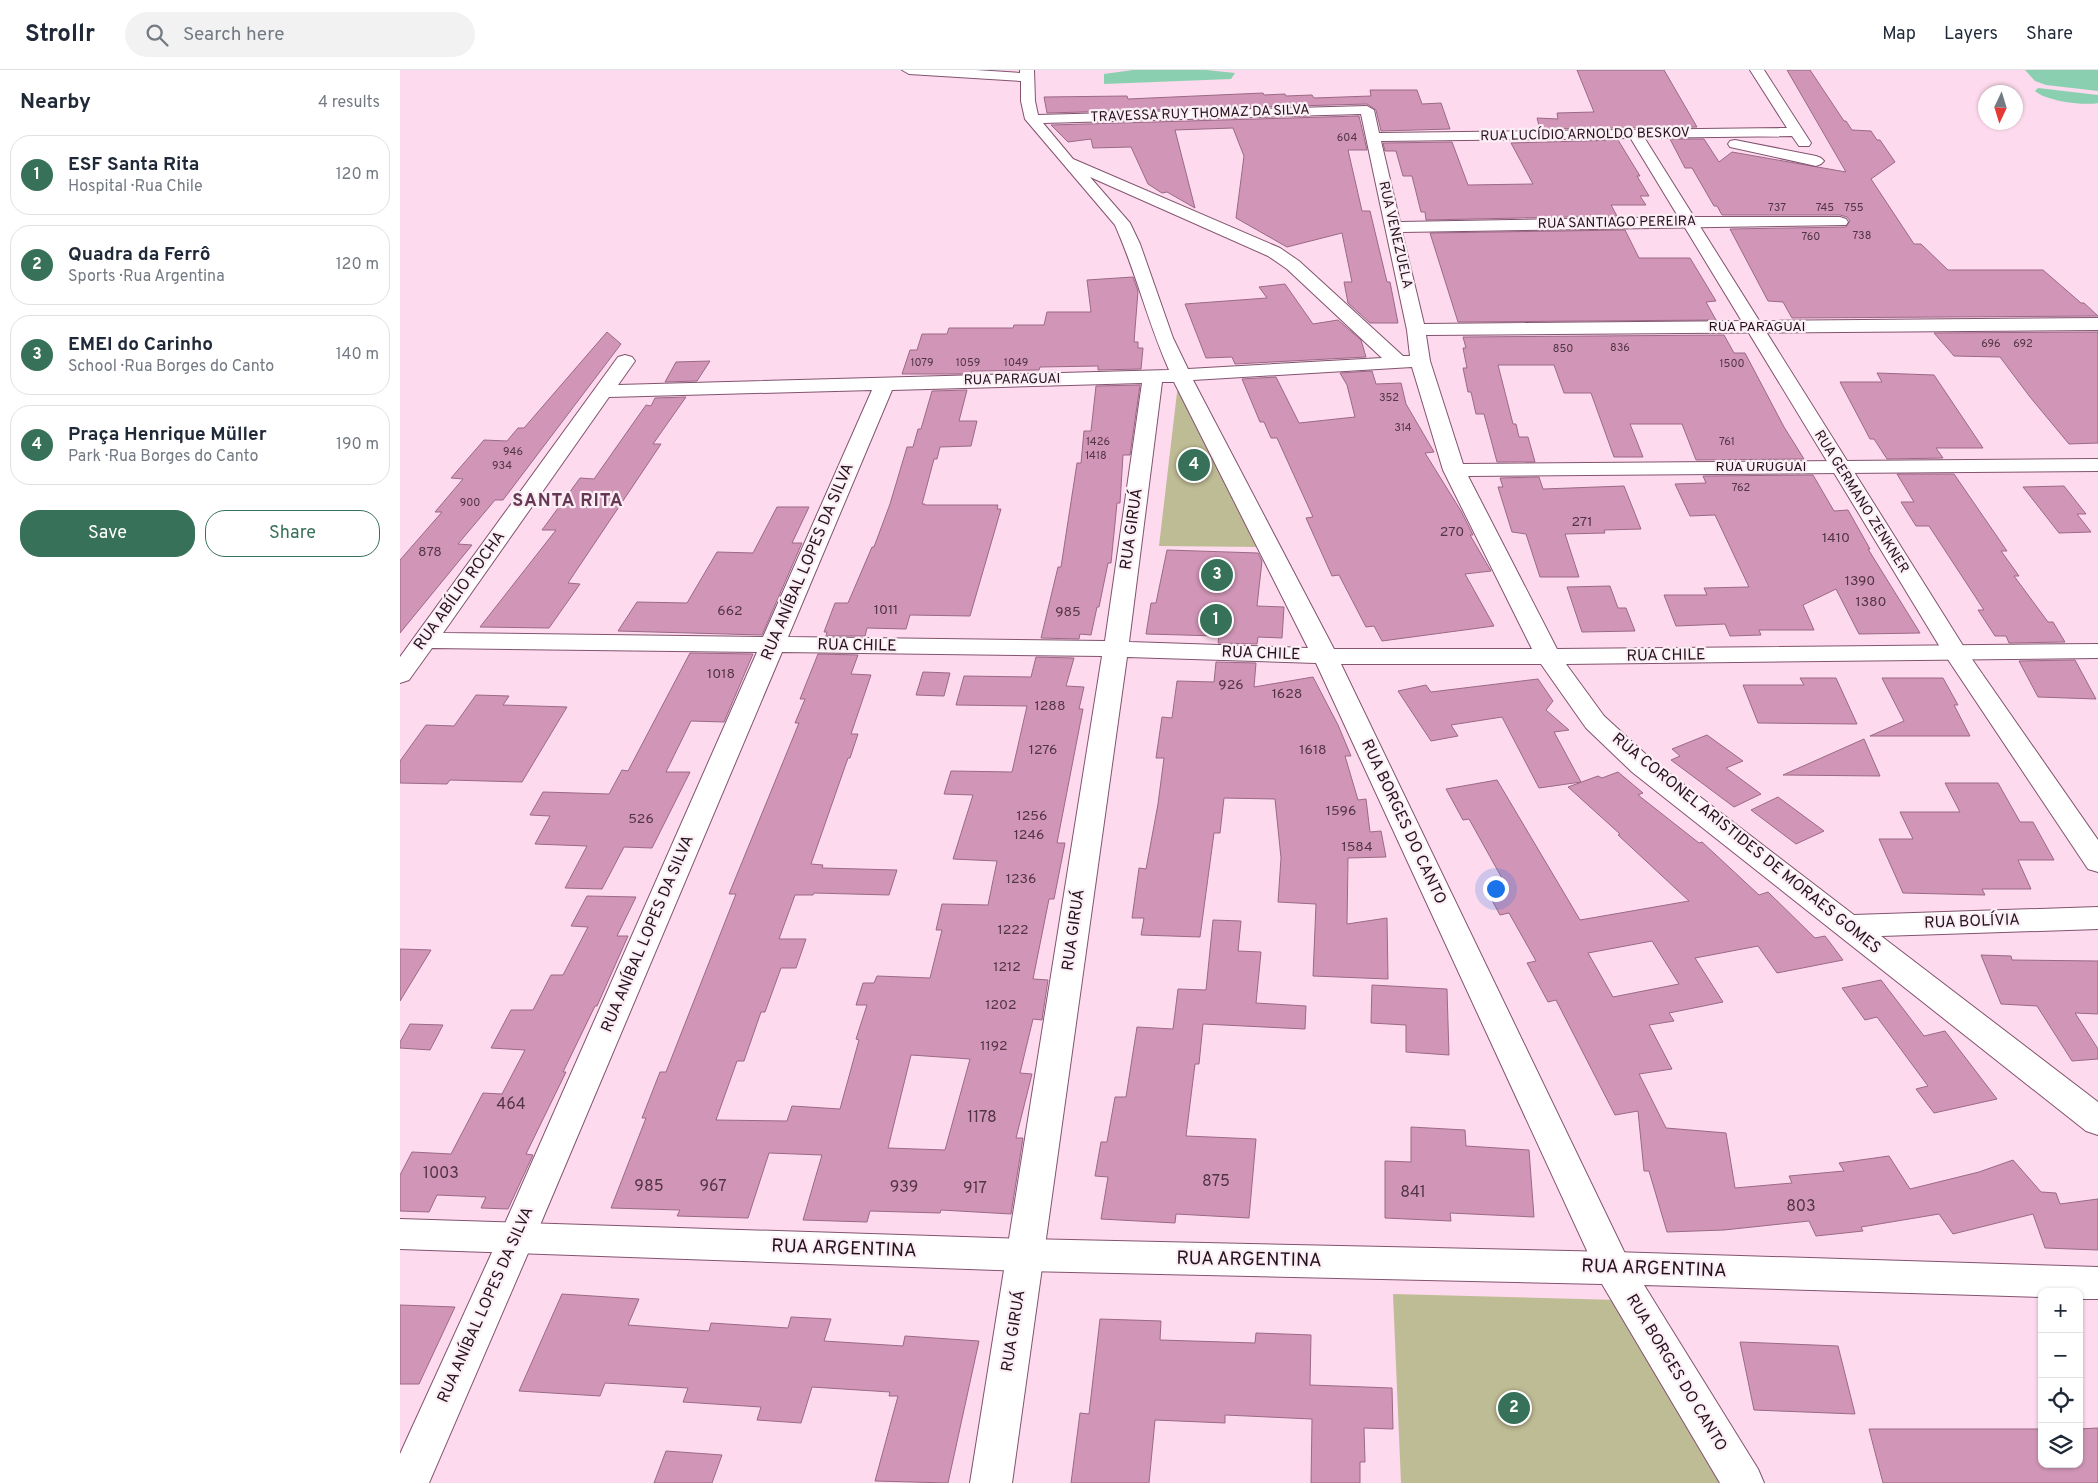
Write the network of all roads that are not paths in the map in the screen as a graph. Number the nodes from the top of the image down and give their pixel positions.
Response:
1 (909, 70) edge
2 (1757, 70) edge
3 (1026, 73) edge
4 (1367, 110) joint
5 (1032, 119) junction
6 (1796, 132) junction
7 (1635, 134) junction
8 (1682, 134) junction
9 (1373, 137) junction
10 (1068, 162) junction
11 (1688, 222) junction
12 (1840, 222) dead end
13 (1394, 227) junction
14 (2098, 324) edge
15 (1752, 326) junction
16 (1416, 330) junction
17 (625, 361) dead end
18 (1409, 362) junction
19 (1167, 376) junction
20 (885, 383) junction
21 (604, 391) junction
22 (2098, 465) edge
23 (1839, 467) junction
24 (1454, 470) junction
25 (425, 640) junction
26 (773, 644) junction
27 (1116, 649) junction
28 (2098, 651) edge
29 (1955, 652) junction
30 (1325, 656) junction
31 (1548, 657) junction
32 (400, 675) edge
33 (2098, 862) edge
34 (2098, 918) edge
35 (1847, 926) junction
36 (2098, 1122) edge
37 (400, 1234) edge
38 (517, 1237) junction
39 (1026, 1255) junction
40 (1613, 1268) junction
41 (2098, 1283) edge
42 (408, 1483) edge
43 (991, 1483) edge
44 (1743, 1483) edge

1 - 3 street
2 - 6 street
3 - 5 street, RUA CORONEL ARISTIDES DE MORAES GOMES
4 - 5 street, TRAVESSA RUY THOMAZ DA SILVA
4 - 9 street, RUA VENEZUELA
5 - 10 street, RUA CORONEL ARISTIDES DE MORAES GOMES
6 - 8 street, RUA LUCÍDIO ARNOLDO BESKOV
6 - 8 street
7 - 8 street, RUA LUCÍDIO ARNOLDO BESKOV
7 - 9 street, RUA LUCÍDIO ARNOLDO BESKOV
7 - 11 street, RUA GERMANO ZENKNER
9 - 13 street, RUA VENEZUELA
10 - 18 street, RUA CORONEL ARISTIDES DE MORAES GOMES
10 - 19 street, RUA BORGES DO CANTO
11 - 12 street, RUA SANTIAGO PEREIRA
11 - 13 street, RUA SANTIAGO PEREIRA
11 - 15 street, RUA GERMANO ZENKNER
13 - 16 street, RUA VENEZUELA
14 - 15 street, RUA PARAGUAI
15 - 16 street, RUA PARAGUAI
15 - 23 street, RUA GERMANO ZENKNER
16 - 18 street, RUA VENEZUELA
17 - 21 street, RUA ABÍLIO ROCHA
18 - 19 street, RUA PARAGUAI
18 - 24 street, RUA CORONEL ARISTIDES DE MORAES GOMES
19 - 20 street, RUA PARAGUAI
19 - 27 street, RUA GIRUÁ
19 - 30 street, RUA BORGES DO CANTO
20 - 21 street, RUA PARAGUAI
20 - 26 street, RUA ANÍBAL LOPES DA SILVA
21 - 25 street, RUA ABÍLIO ROCHA
22 - 23 street, RUA URUGUAI
23 - 24 street, RUA URUGUAI
23 - 29 street, RUA GERMANO ZENKNER
24 - 31 street, RUA CORONEL ARISTIDES DE MORAES GOMES
25 - 26 street, RUA CHILE
25 - 32 street, RUA ABÍLIO ROCHA
26 - 27 street, RUA CHILE
26 - 38 street, RUA ANÍBAL LOPES DA SILVA
27 - 30 street, RUA CHILE
27 - 39 street, RUA GIRUÁ
28 - 29 street, RUA CHILE
29 - 31 street, RUA CHILE
29 - 33 street, RUA GERMANO ZENKNER
30 - 31 street, RUA CHILE
30 - 40 street, RUA BORGES DO CANTO
31 - 35 street, RUA CORONEL ARISTIDES DE MORAES GOMES
34 - 35 street, RUA BOLÍVIA
35 - 36 street, RUA CORONEL ARISTIDES DE MORAES GOMES
37 - 38 street, RUA ARGENTINA
38 - 39 street, RUA ARGENTINA
38 - 42 street, RUA ANÍBAL LOPES DA SILVA
39 - 40 street, RUA ARGENTINA
39 - 43 street, RUA GIRUÁ
40 - 41 street, RUA ARGENTINA
40 - 44 street, RUA BORGES DO CANTO

